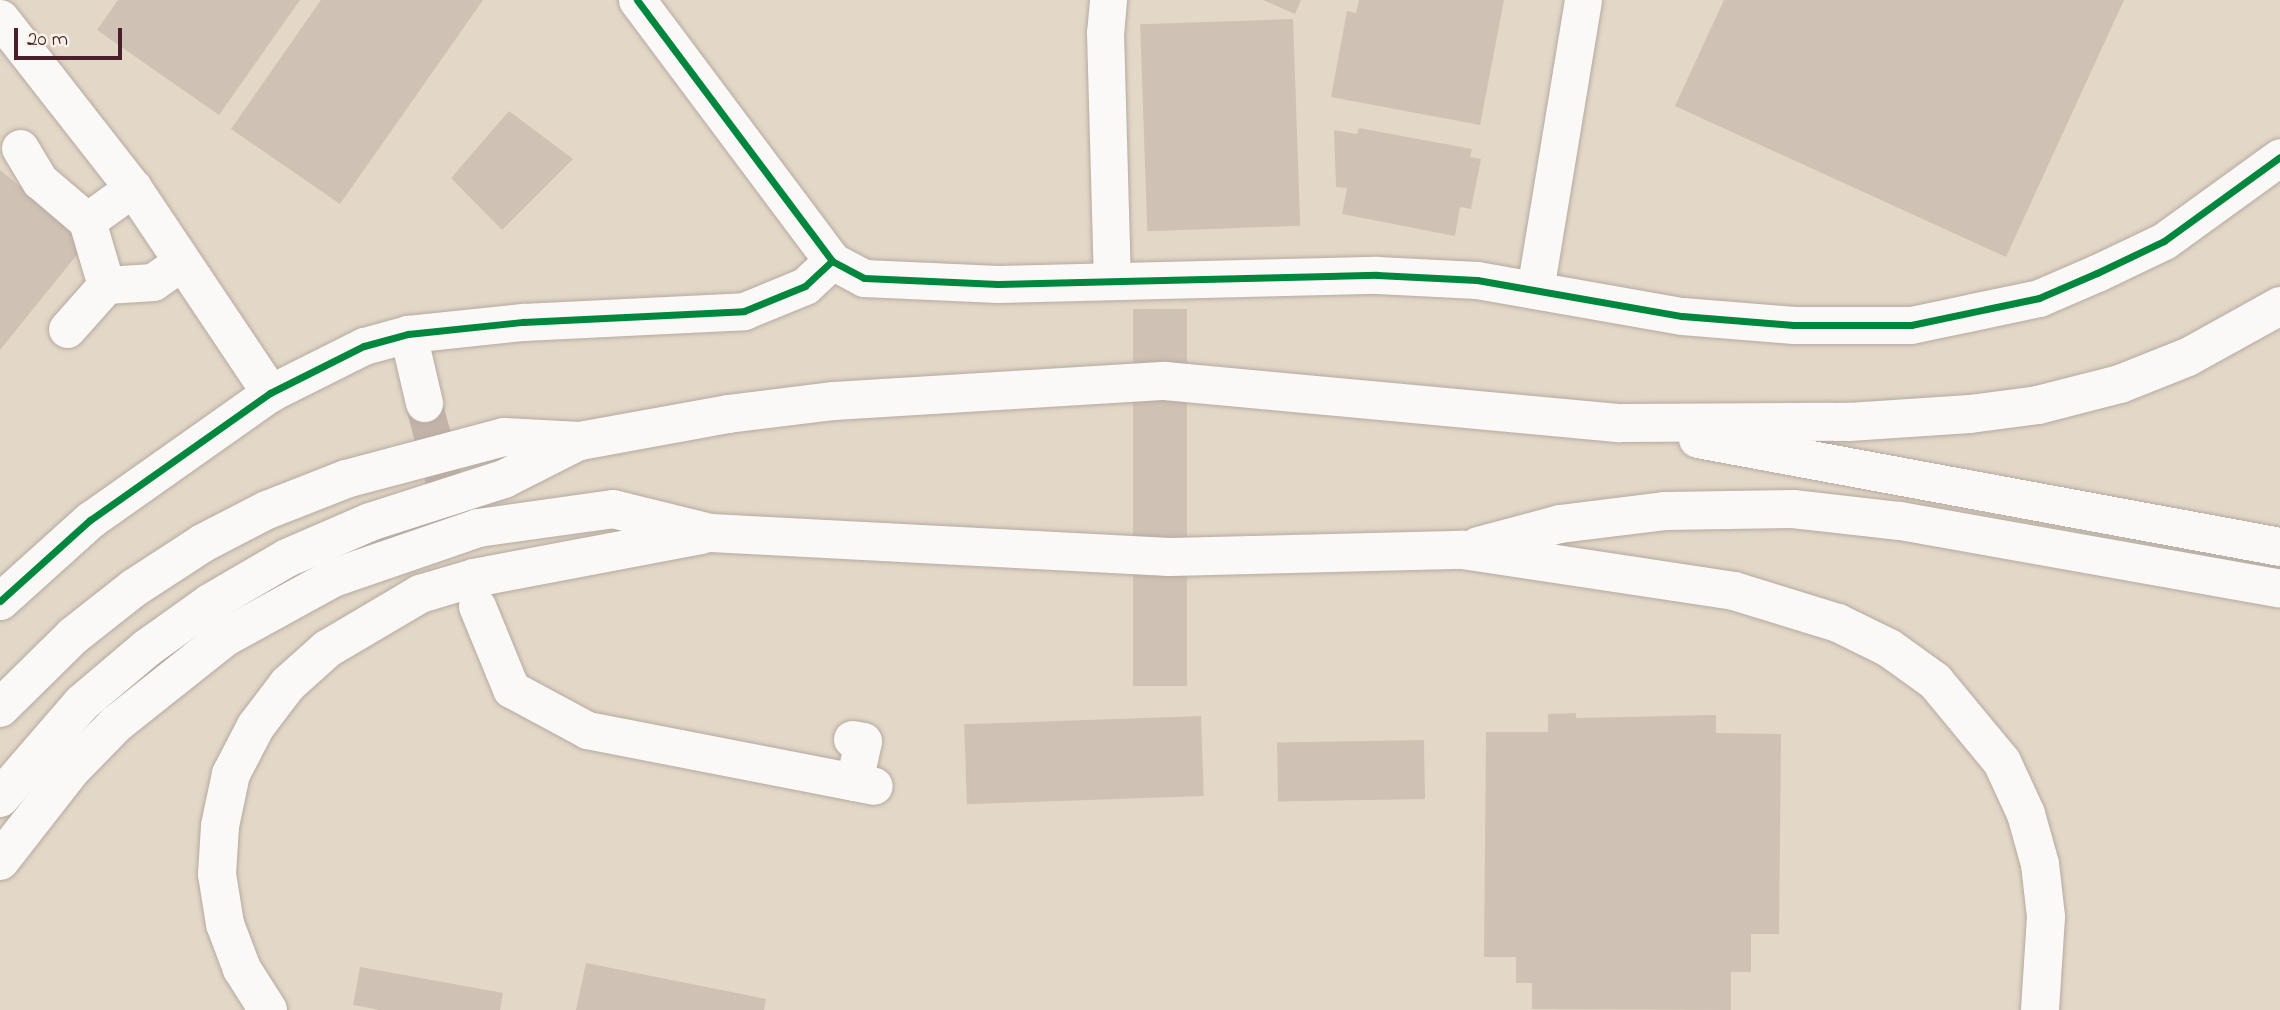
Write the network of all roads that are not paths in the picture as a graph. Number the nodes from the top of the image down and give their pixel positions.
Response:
1 (637, 0) edge
2 (1108, 0) edge
3 (1583, 0) edge
4 (0, 18) edge
5 (20, 148) dead end
6 (2280, 157) edge
7 (133, 188) junction
8 (86, 220) junction
9 (832, 261) junction
10 (182, 262) junction
11 (1112, 281) junction
12 (106, 285) junction
13 (1535, 290) junction
14 (2280, 306) edge
15 (67, 329) dead end
16 (408, 334) junction
17 (270, 393) junction
18 (424, 404) tunnel mouth
19 (1620, 424) junction
20 (580, 441) junction
21 (711, 533) junction
22 (2280, 547) edge
23 (1463, 550) junction
24 (2280, 589) edge
25 (0, 601) edge
26 (477, 606) tunnel mouth
27 (0, 708) edge
28 (852, 739) dead end
29 (0, 798) edge
30 (0, 862) edge
31 (268, 1010) edge
32 (2040, 1010) edge

1 - 9 street
2 - 11 street
3 - 13 street
4 - 7 street
5 - 8 street
6 - 13 street
7 - 8 street
7 - 10 street
8 - 12 street
9 - 11 street
9 - 16 street
10 - 12 street
10 - 17 street
11 - 13 street
12 - 15 street
14 - 19 highway
16 - 17 street
16 - 18 street
17 - 25 street
19 - 20 highway
19 - 22 highway
20 - 27 highway
20 - 29 highway
21 - 23 highway
21 - 30 highway
21 - 31 highway
23 - 24 highway
23 - 32 highway
26 - 28 street

